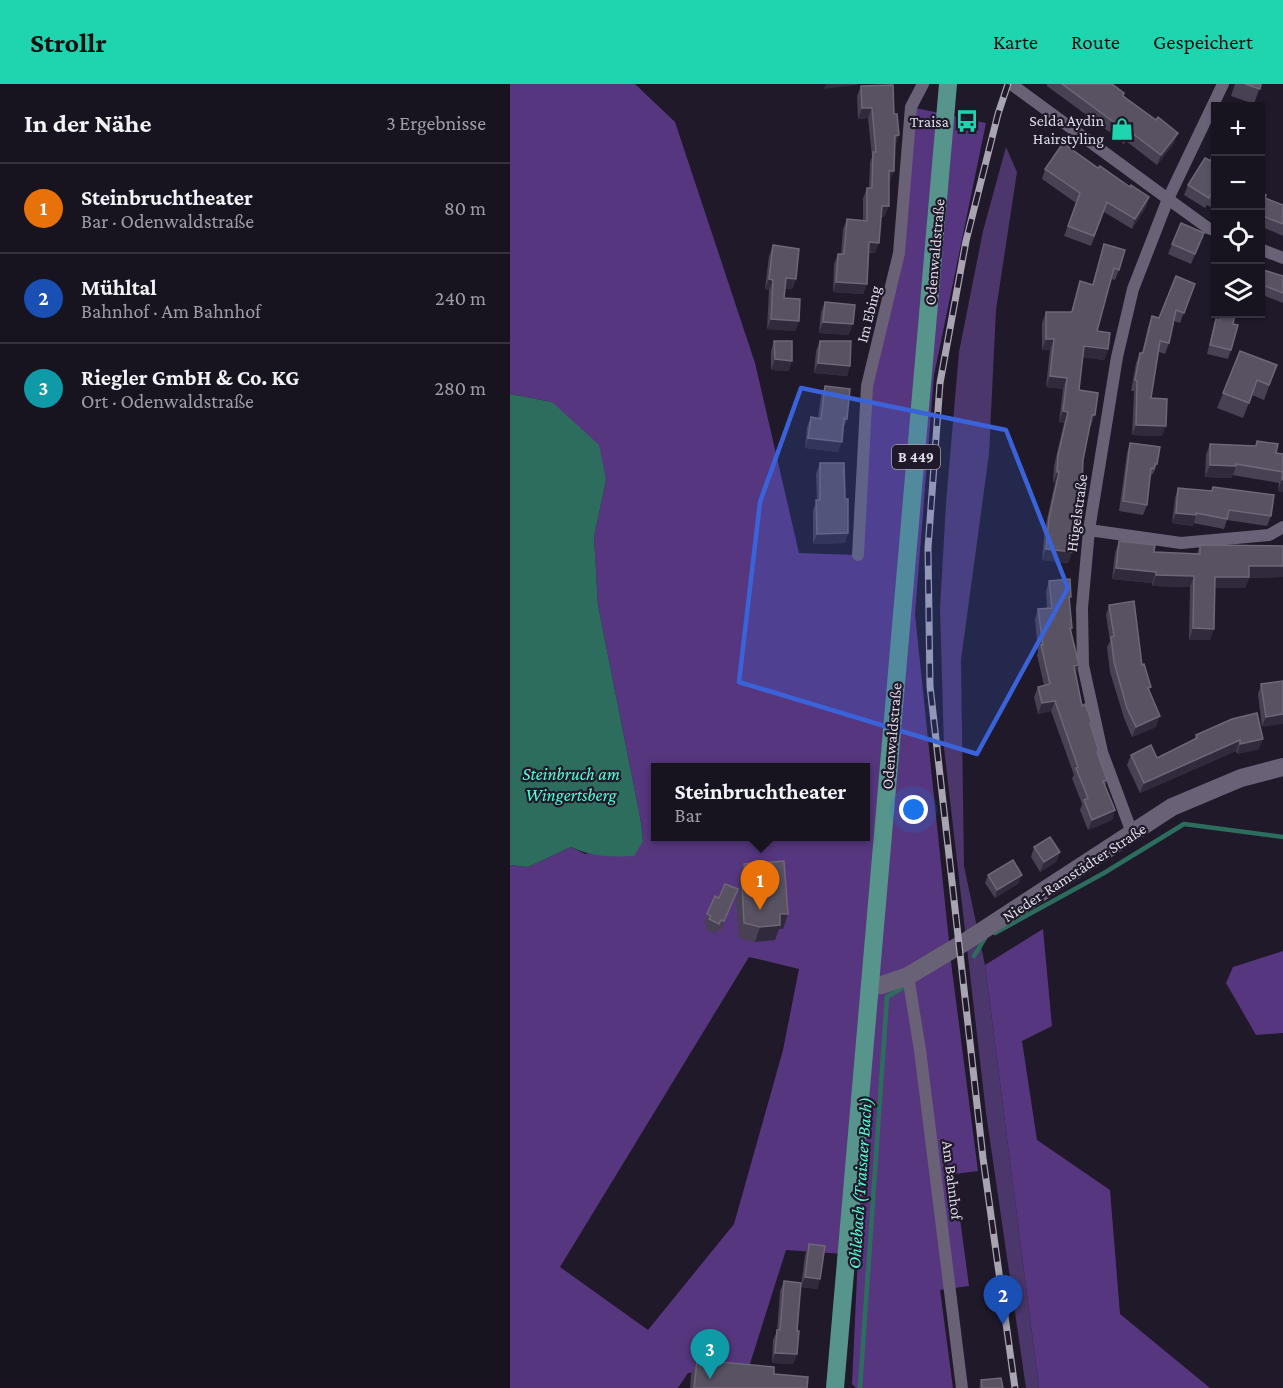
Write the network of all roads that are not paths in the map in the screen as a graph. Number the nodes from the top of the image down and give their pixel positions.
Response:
1 (923, 84) edge
2 (948, 84) edge
3 (1011, 84) edge
4 (1223, 84) edge
5 (1168, 199) junction
6 (1211, 229) edge
7 (1265, 251) edge
8 (1283, 258) edge
9 (1283, 527) edge
10 (1089, 531) junction
11 (858, 555) dead end
12 (1283, 766) edge
13 (1132, 833) junction
14 (908, 976) junction
15 (870, 986) junction
16 (835, 1388) edge
17 (962, 1388) edge

1 - 11 street, Im Ebing
2 - 15 main road, Odenwaldstraße / B 449
3 - 5 street
4 - 5 street, Hügelstraße
5 - 6 street
5 - 10 street, Hügelstraße
7 - 8 street
9 - 10 street
10 - 13 street, Hügelstraße
12 - 13 street, Nieder-Ramstädter Straße
13 - 14 street, Nieder-Ramstädter Straße
14 - 15 street, Nieder-Ramstädter Straße
14 - 17 street, Am Bahnhof
15 - 16 main road, Odenwaldstraße / B 449

